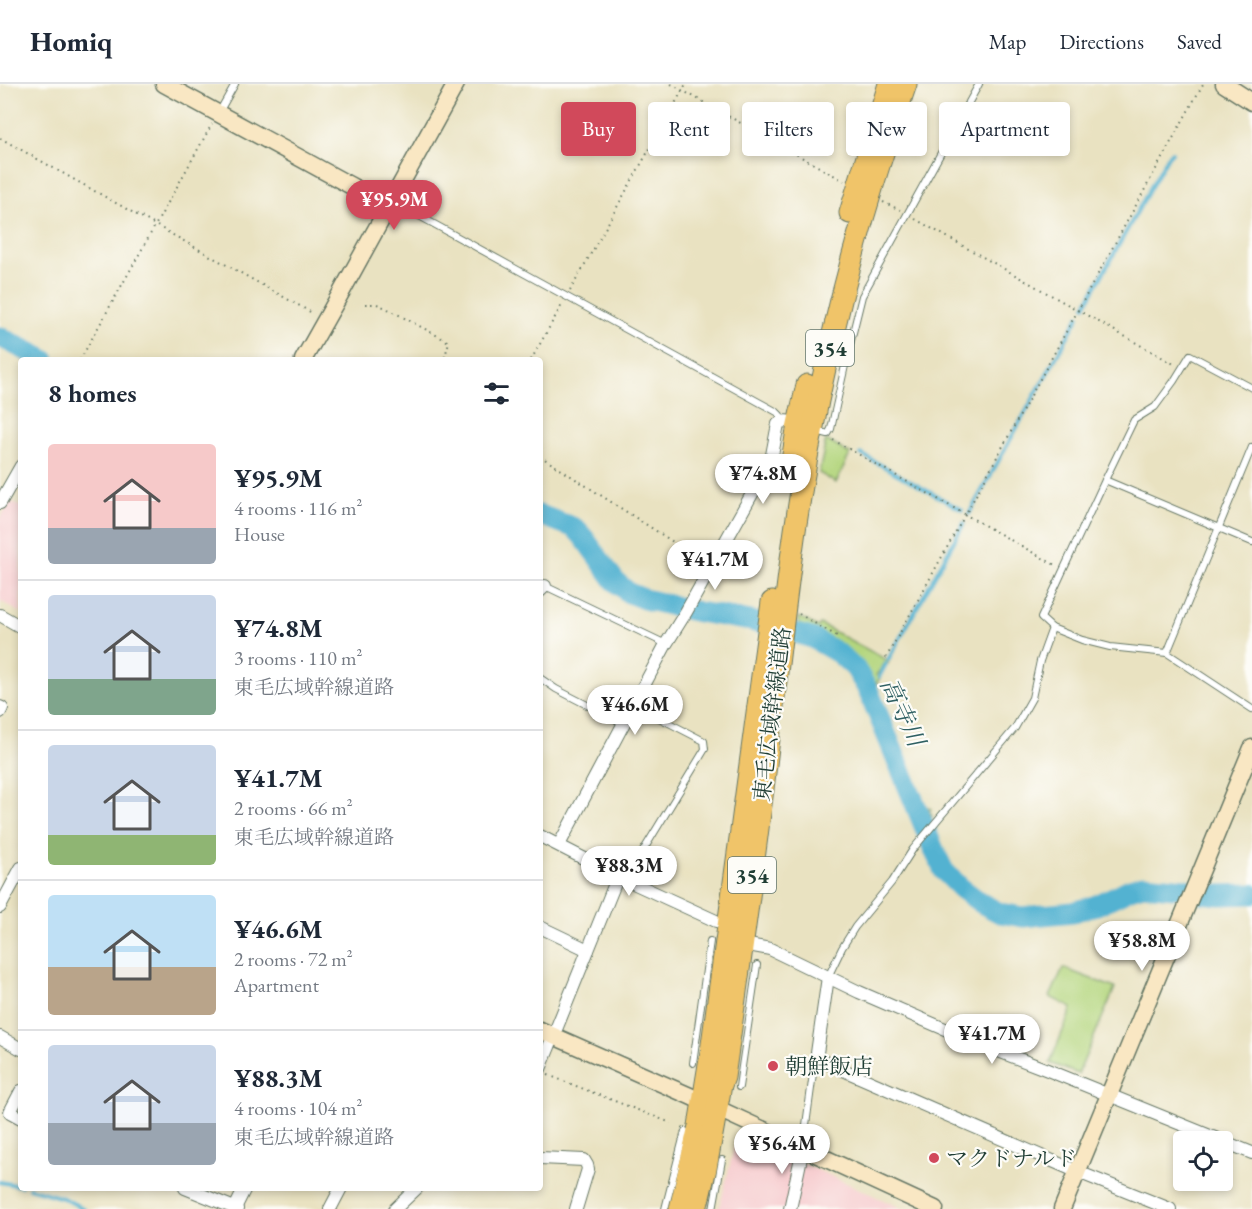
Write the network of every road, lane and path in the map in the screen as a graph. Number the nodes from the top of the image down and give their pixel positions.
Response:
1 (164, 84) edge
2 (235, 84) edge
3 (456, 84) edge
4 (671, 84) edge
5 (686, 84) edge
6 (889, 84) edge
7 (906, 84) edge
8 (979, 84) edge
9 (1203, 84) edge
10 (1224, 84) edge
11 (683, 90) junction
12 (1252, 102) edge
13 (218, 114) junction
14 (0, 138) edge
15 (841, 179) dead end
16 (869, 197) junction
17 (390, 203) junction
18 (907, 214) junction
19 (156, 226) junction
20 (566, 297) junction
21 (365, 304) dead end
22 (1078, 310) junction
23 (325, 320) junction
24 (82, 357) edge
25 (305, 357) edge
26 (445, 357) edge
27 (533, 357) edge
28 (1182, 368) junction
29 (1252, 388) edge
30 (805, 427) junction
31 (1252, 447) edge
32 (543, 458) edge
33 (18, 471) edge
34 (1105, 480) junction
35 (0, 503) edge
36 (965, 515) junction
37 (1218, 528) junction
38 (1252, 542) edge
39 (711, 565) junction
40 (1063, 569) junction
41 (543, 588) edge
42 (0, 615) edge
43 (778, 624) junction
44 (18, 625) edge
45 (1052, 628) junction
46 (837, 636) dead end
47 (666, 644) junction
48 (1167, 653) junction
49 (886, 658) dead end
50 (543, 680) edge
51 (634, 705) junction
52 (0, 707) edge
53 (1252, 709) edge
54 (0, 712) edge
55 (624, 724) junction
56 (1252, 748) edge
57 (543, 837) edge
58 (559, 845) junction
59 (18, 874) edge
60 (622, 877) junction
61 (0, 907) edge
62 (729, 924) junction
63 (543, 928) edge
64 (726, 945) junction
65 (588, 950) junction
66 (757, 965) dead end
67 (706, 974) junction
68 (828, 977) junction
69 (743, 988) junction
70 (751, 1009) junction
71 (699, 1024) junction
72 (547, 1033) edge
73 (0, 1037) edge
74 (706, 1043) junction
75 (18, 1047) edge
76 (543, 1054) edge
77 (818, 1059) junction
78 (743, 1062) junction
79 (693, 1063) dead end
80 (543, 1071) edge
81 (732, 1082) junction
82 (1109, 1096) junction
83 (18, 1097) edge
84 (710, 1106) junction
85 (18, 1116) edge
86 (671, 1124) dead end
87 (685, 1131) dead end
88 (803, 1148) junction
89 (1252, 1153) edge
90 (543, 1158) edge
91 (722, 1160) dead end
92 (1078, 1172) junction
93 (193, 1191) edge
94 (244, 1191) edge
95 (339, 1191) edge
96 (414, 1191) edge
97 (236, 1208) edge
98 (679, 1208) edge
99 (330, 1209) edge
100 (395, 1209) edge
101 (576, 1209) edge
102 (712, 1209) edge
103 (790, 1209) edge
104 (935, 1209) edge
105 (1062, 1209) edge
106 (1170, 1209) edge

1 - 13 street
2 - 13 lane
3 - 17 street
4 - 11 path
5 - 11 path
6 - 30 highway, 東毛広域幹線道路 / 354
7 - 16 highway, 東毛広域幹線道路 / 354
8 - 18 lane
9 - 22 path
10 - 12 street
11 - 15 path
11 - 20 path
13 - 17 street
13 - 19 path
14 - 19 path
16 - 18 path
16 - 30 highway, 東毛広域幹線道路 / 354
17 - 20 lane
17 - 23 street
18 - 22 path
18 - 30 lane
19 - 23 path
19 - 24 path
20 - 27 path
20 - 30 lane
21 - 26 path
22 - 28 path
22 - 36 path
23 - 25 street
28 - 29 lane
28 - 34 lane
30 - 36 path
30 - 39 street
30 - 43 highway, 東毛広域幹線道路 / 354
31 - 37 lane
32 - 39 path
33 - 35 street
34 - 37 lane
34 - 40 lane
36 - 40 path
36 - 49 path
37 - 38 lane
37 - 48 lane
39 - 47 street
40 - 45 lane
41 - 47 lane
42 - 44 street
43 - 46 path
43 - 62 highway, 東毛広域幹線道路 / 354
43 - 64 highway, 東毛広域幹線道路 / 354
45 - 48 lane
45 - 68 lane
47 - 51 street
48 - 53 lane
50 - 55 lane
51 - 55 street
51 - 60 lane
52 - 54 street
55 - 58 street
56 - 82 street
57 - 58 street
58 - 60 street
59 - 61 street
60 - 62 street
60 - 65 street
62 - 64 highway, 東毛広域幹線道路 / 354
63 - 65 street
64 - 67 lane
64 - 67 lane
64 - 68 street
64 - 69 highway, 東毛広域幹線道路 / 354
64 - 74 highway, 東毛広域幹線道路 / 354
65 - 72 street
66 - 70 lane
67 - 71 lane
68 - 77 street
68 - 82 street
69 - 70 lane
69 - 81 highway, 東毛広域幹線道路 / 354
70 - 78 lane
71 - 74 lane
71 - 79 lane
72 - 76 street
72 - 84 street
73 - 75 street
74 - 84 highway, 東毛広域幹線道路 / 354
77 - 88 lane
77 - 92 street
78 - 81 lane
78 - 81 lane
80 - 86 path
81 - 84 highway, 東毛広域幹線道路 / 354
82 - 89 street
82 - 92 street
83 - 85 street
84 - 88 street
84 - 98 highway, 東毛広域幹線道路 / 354
87 - 98 lane
88 - 103 street
88 - 104 street
90 - 101 street
91 - 102 lane
92 - 105 street
92 - 106 street
93 - 97 street
94 - 97 street
95 - 99 street
96 - 100 street

